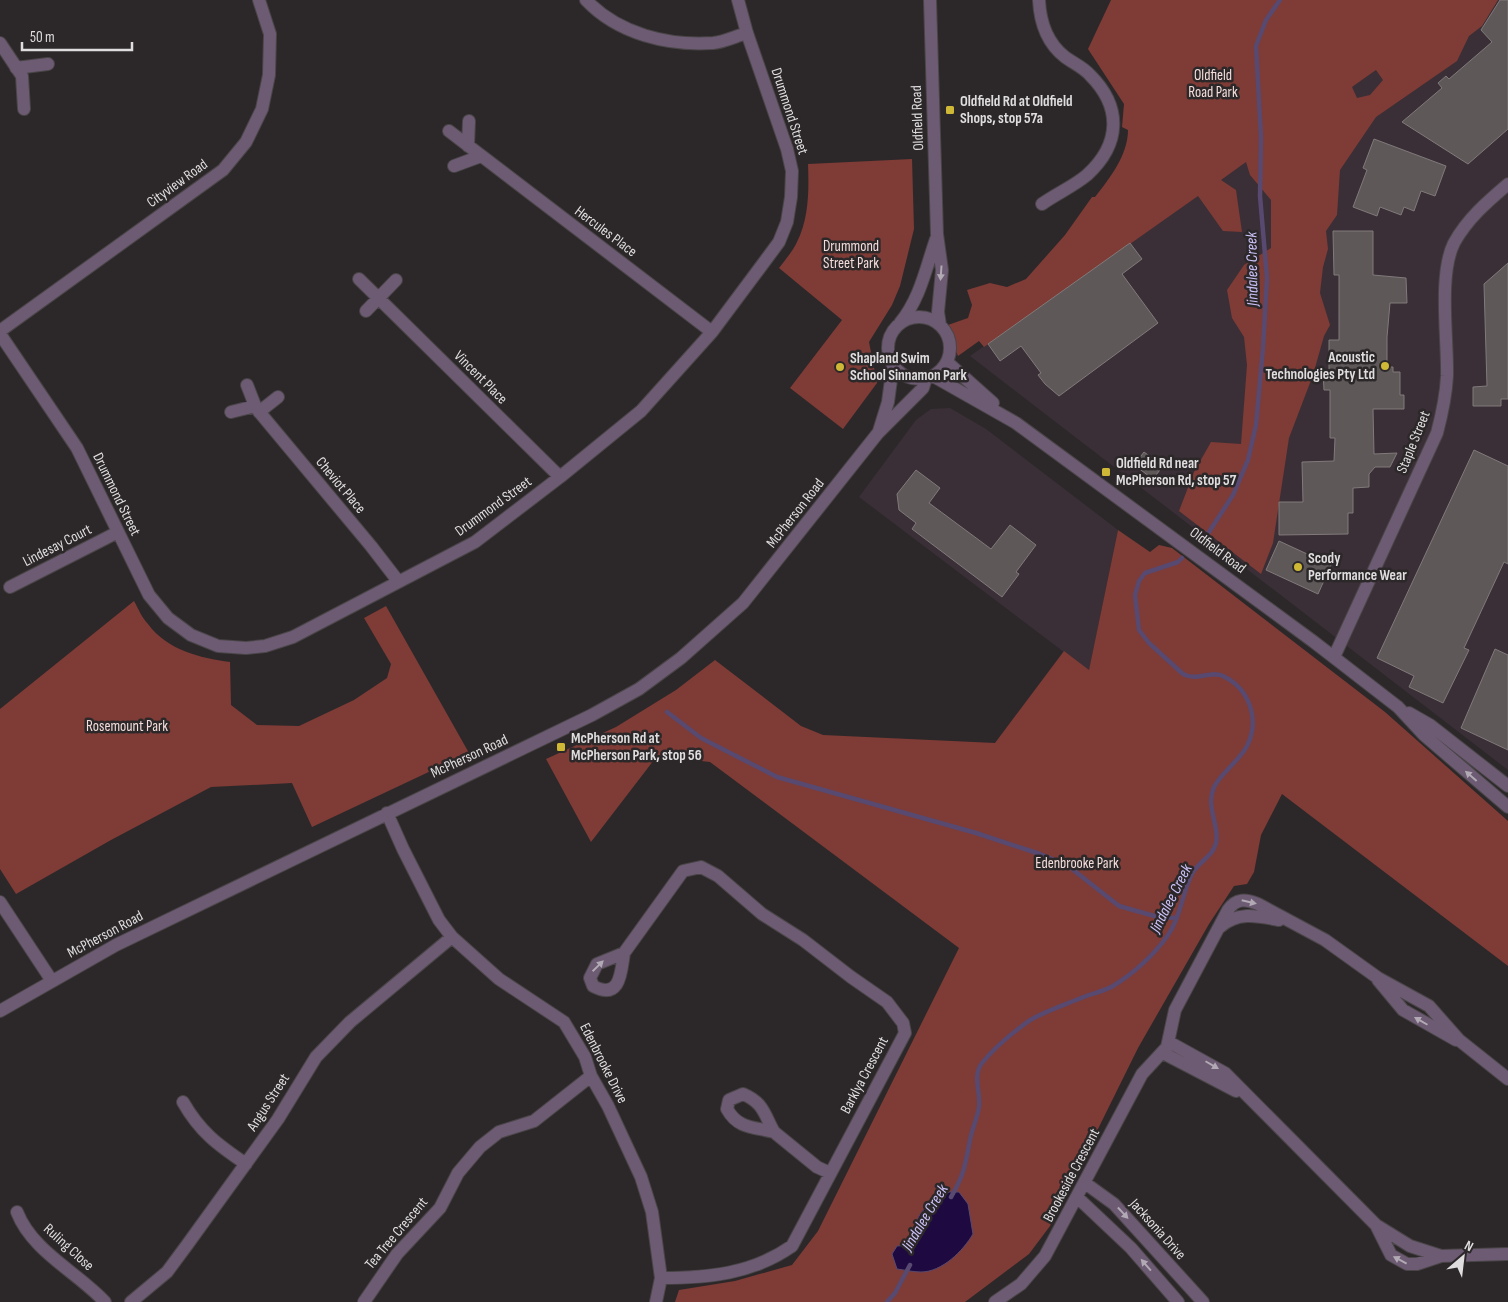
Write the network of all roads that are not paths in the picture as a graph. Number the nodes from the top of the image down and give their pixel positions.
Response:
1 (259, 0) edge
2 (586, 0) edge
3 (738, 0) edge
4 (930, 0) edge
5 (1039, 0) edge
6 (747, 33) junction
7 (0, 43) edge
8 (48, 64) dead end
9 (16, 68) junction
10 (24, 109) dead end
11 (469, 121) dead end
12 (449, 131) dead end
13 (468, 146) junction
14 (481, 156) junction
15 (454, 166) dead end
16 (1508, 184) edge
17 (1042, 204) dead end
18 (937, 234) junction
19 (359, 279) dead end
20 (396, 280) dead end
21 (380, 299) junction
22 (366, 311) dead end
23 (900, 323) junction
24 (940, 325) junction
25 (0, 332) edge
26 (712, 332) junction
27 (947, 362) junction
28 (893, 365) junction
29 (929, 377) junction
30 (248, 385) dead end
31 (278, 397) dead end
32 (257, 409) junction
33 (231, 412) dead end
34 (1016, 423) junction
35 (878, 433) junction
36 (560, 477) junction
37 (118, 532) junction
38 (398, 581) junction
39 (10, 586) dead end
40 (1334, 657) junction
41 (1398, 707) junction
42 (1508, 786) edge
43 (1508, 807) edge
44 (387, 812) junction
45 (0, 902) edge
46 (452, 938) junction
47 (624, 953) dead end
48 (52, 981) junction
49 (0, 1011) edge
50 (1166, 1047) junction
51 (592, 1076) junction
52 (1506, 1077) edge
53 (183, 1102) dead end
54 (774, 1132) dead end
55 (246, 1164) junction
56 (830, 1173) junction
57 (1085, 1183) junction
58 (1078, 1198) junction
59 (17, 1212) dead end
60 (1376, 1225) junction
61 (1508, 1254) edge
62 (1441, 1256) junction
63 (661, 1278) junction
64 (105, 1302) edge
65 (131, 1302) edge
66 (364, 1302) edge
67 (656, 1302) edge
68 (995, 1302) edge
69 (1178, 1302) edge
70 (1202, 1302) edge

1 - 25 street, Cityview Road
2 - 6 street
3 - 6 street, Drummond Street
4 - 18 street, Oldfield Road
5 - 17 street
6 - 26 street, Drummond Street
7 - 9 street
8 - 9 street
9 - 10 street
11 - 13 street
12 - 13 street, Hercules Place
13 - 14 street, Hercules Place
14 - 15 street
14 - 26 street, Hercules Place
16 - 40 street, Staple Street
18 - 23 street, Oldfield Road
18 -> 24 street, Oldfield Road
19 - 21 street, Vincent Place
20 - 21 street
21 - 22 street
21 - 36 street, Vincent Place
23 - 24 street
23 - 28 street
24 - 27 street
25 - 37 street, Drummond Street
26 - 36 street, Drummond Street
27 - 29 street
27 - 34 street, Oldfield Road
28 - 29 street
28 - 35 street
29 - 34 street, Oldfield Road
29 - 35 street
30 - 32 street, Cheviot Place
31 - 32 street
32 - 33 street
32 - 38 street, Cheviot Place
34 - 40 street, Oldfield Road
35 - 44 street, McPherson Road
36 - 38 street, Drummond Street
37 - 38 street, Drummond Street
37 - 39 street, Lindesay Court
40 - 41 street, Oldfield Road
41 - 42 street, Oldfield Road
43 -> 41 street, Oldfield Road
44 - 46 street, Edenbrooke Drive
44 - 48 street, McPherson Road
45 - 48 street
46 - 51 street, Edenbrooke Drive
46 - 55 street, Angus Street
47 - 56 street, Barklya Crescent
48 - 49 street, McPherson Road
50 - 52 street
50 - 57 street, Brookeside Crescent
50 - 60 street
51 - 63 street, Edenbrooke Drive
51 - 66 street, Tea Tree Crescent
53 - 55 street
54 - 56 street
55 - 65 street, Angus Street
56 - 63 street, Barklya Crescent
57 - 58 street, Brookeside Crescent
57 -> 70 street, Jacksonia Drive
58 - 68 street, Brookeside Crescent
69 -> 58 street
59 - 64 street, Ruling Close
60 - 62 street
62 -> 60 street
61 - 62 street
63 - 67 street, Edenbrooke Drive

